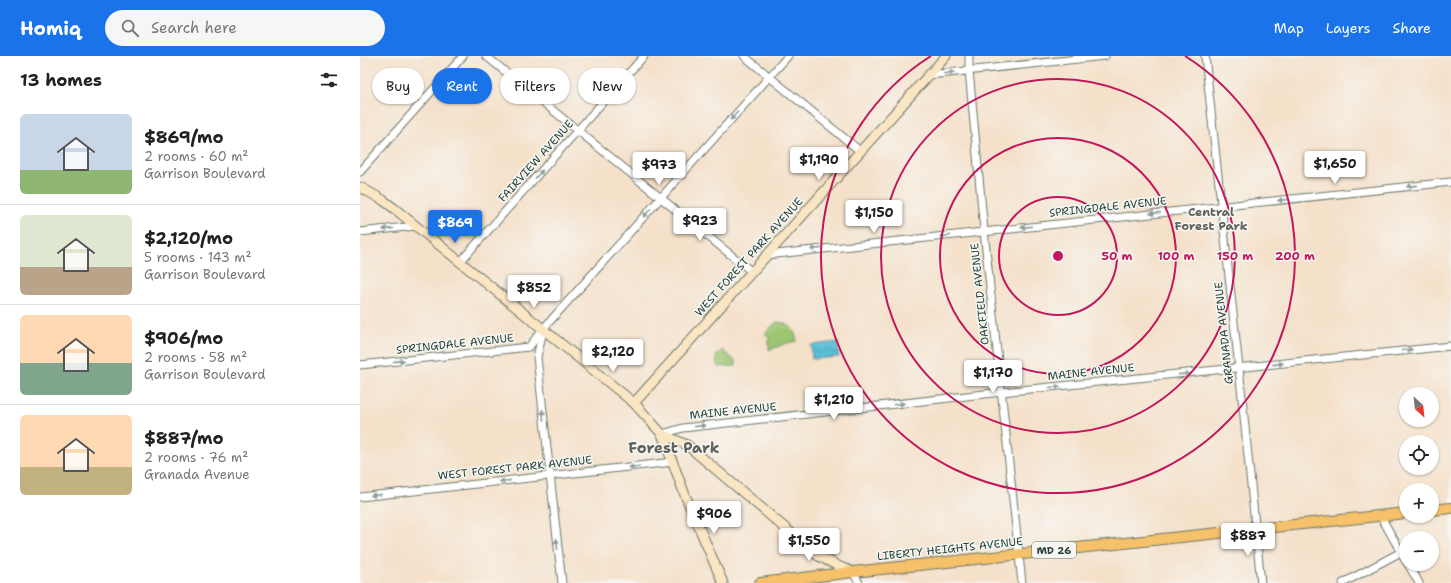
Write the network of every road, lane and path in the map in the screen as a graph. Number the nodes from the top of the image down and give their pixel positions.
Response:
1 (463, 56) edge
2 (486, 56) edge
3 (644, 56) edge
4 (744, 56) edge
5 (788, 56) edge
6 (946, 56) edge
7 (969, 56) edge
8 (1105, 56) edge
9 (1205, 56) edge
10 (969, 70) junction
11 (929, 75) junction
12 (769, 77) junction
13 (578, 130) junction
14 (860, 151) junction
15 (360, 172) edge
16 (1451, 182) edge
17 (360, 187) edge
18 (661, 198) junction
19 (1222, 206) junction
20 (416, 226) junction
21 (984, 231) junction
22 (360, 232) edge
23 (767, 254) junction
24 (460, 262) junction
25 (752, 272) junction
26 (543, 329) junction
27 (1451, 346) edge
28 (360, 365) edge
29 (1239, 368) junction
30 (1002, 392) junction
31 (634, 403) junction
32 (662, 434) junction
33 (673, 462) junction
34 (550, 476) junction
35 (360, 497) edge
36 (1451, 508) edge
37 (1439, 509) edge
38 (1399, 514) edge
39 (1380, 515) junction
40 (1255, 528) junction
41 (1399, 548) edge
42 (1399, 553) edge
43 (1019, 554) junction
44 (1412, 571) edge
45 (853, 572) junction
46 (562, 583) edge
47 (723, 583) edge
48 (760, 583) edge
49 (859, 583) edge
50 (1022, 583) edge
51 (1261, 583) edge
52 (1343, 583) edge
53 (1419, 583) edge

1 - 15 street
2 - 13 street
3 - 13 street, FAIRVIEW AVENUE
4 - 12 street
5 - 12 street, SPRINGDALE AVENUE
6 - 11 main road, WEST FOREST PARK AVENUE
7 - 10 street, OAKFIELD AVENUE
8 - 10 street
9 - 19 street, GRANADA AVENUE
11 -> 10 street
10 - 21 street, OAKFIELD AVENUE
11 - 14 main road, WEST FOREST PARK AVENUE
12 - 14 street
12 -> 18 street, SPRINGDALE AVENUE
13 - 18 street
24 -> 13 street, FAIRVIEW AVENUE
14 - 23 main road, WEST FOREST PARK AVENUE
16 -> 19 street, SPRINGDALE AVENUE
17 - 20 main road
18 - 25 street
18 -> 26 street, SPRINGDALE AVENUE
19 -> 21 street, SPRINGDALE AVENUE
19 - 29 street, GRANADA AVENUE
20 -> 22 street
20 - 24 main road
21 -> 23 street, SPRINGDALE AVENUE
21 - 30 street, OAKFIELD AVENUE
23 - 25 main road, WEST FOREST PARK AVENUE
24 - 26 main road
25 - 31 main road, WEST FOREST PARK AVENUE
28 -> 26 street, SPRINGDALE AVENUE
26 - 31 main road
34 -> 26 street
29 -> 27 street, MAINE AVENUE
30 -> 29 street, MAINE AVENUE
29 - 40 street, GRANADA AVENUE
32 -> 30 street, MAINE AVENUE
30 - 43 street, OAKFIELD AVENUE
31 - 32 main road
32 - 33 main road
32 - 45 main road
33 -> 34 street, WEST FOREST PARK AVENUE
33 - 47 main road
34 -> 35 street, WEST FOREST PARK AVENUE
46 -> 34 street
36 - 37 main road
38 - 39 main road, LIBERTY HEIGHTS AVENUE / MD 26
39 - 40 main road, LIBERTY HEIGHTS AVENUE / MD 26
39 - 41 street
40 - 43 main road, LIBERTY HEIGHTS AVENUE / MD 26
40 - 51 street, GRANADA AVENUE
42 - 52 street
43 - 45 main road, LIBERTY HEIGHTS AVENUE / MD 26
43 - 50 street, OAKFIELD AVENUE
44 - 53 street
45 - 48 main road, LIBERTY HEIGHTS AVENUE / MD 26
45 - 49 street

